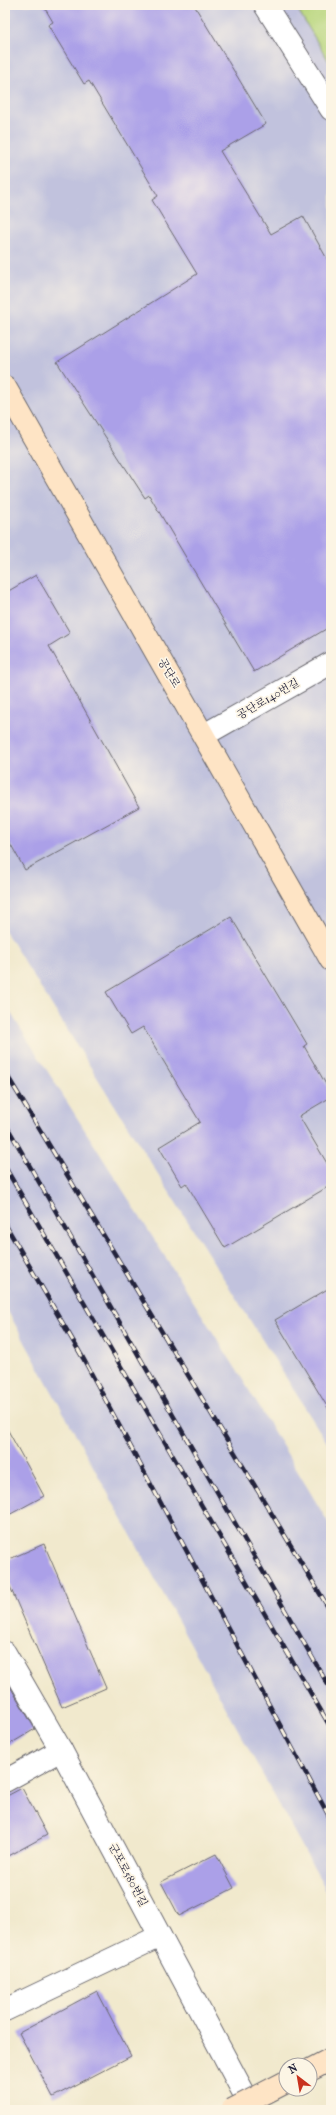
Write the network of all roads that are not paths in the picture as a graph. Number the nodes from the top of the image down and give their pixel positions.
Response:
1 (265, 5) edge
2 (331, 109) edge
3 (5, 387) edge
4 (331, 663) edge
5 (204, 735) junction
6 (331, 960) edge
7 (5, 1653) edge
8 (61, 1750) junction
9 (5, 1781) edge
10 (160, 1936) junction
11 (5, 2010) edge
12 (331, 2059) edge
13 (318, 2066) edge
14 (278, 2086) edge
15 (239, 2104) edge

1 - 2 street
3 - 5 street, 공단로
4 - 5 street, 공단로140번길
5 - 6 street, 공단로
7 - 8 street, 군포로580번길
8 - 9 street
8 - 10 street, 군포로580번길
10 - 11 street
10 - 15 street, 군포로580번길
12 - 13 street
14 - 15 street, bridge

